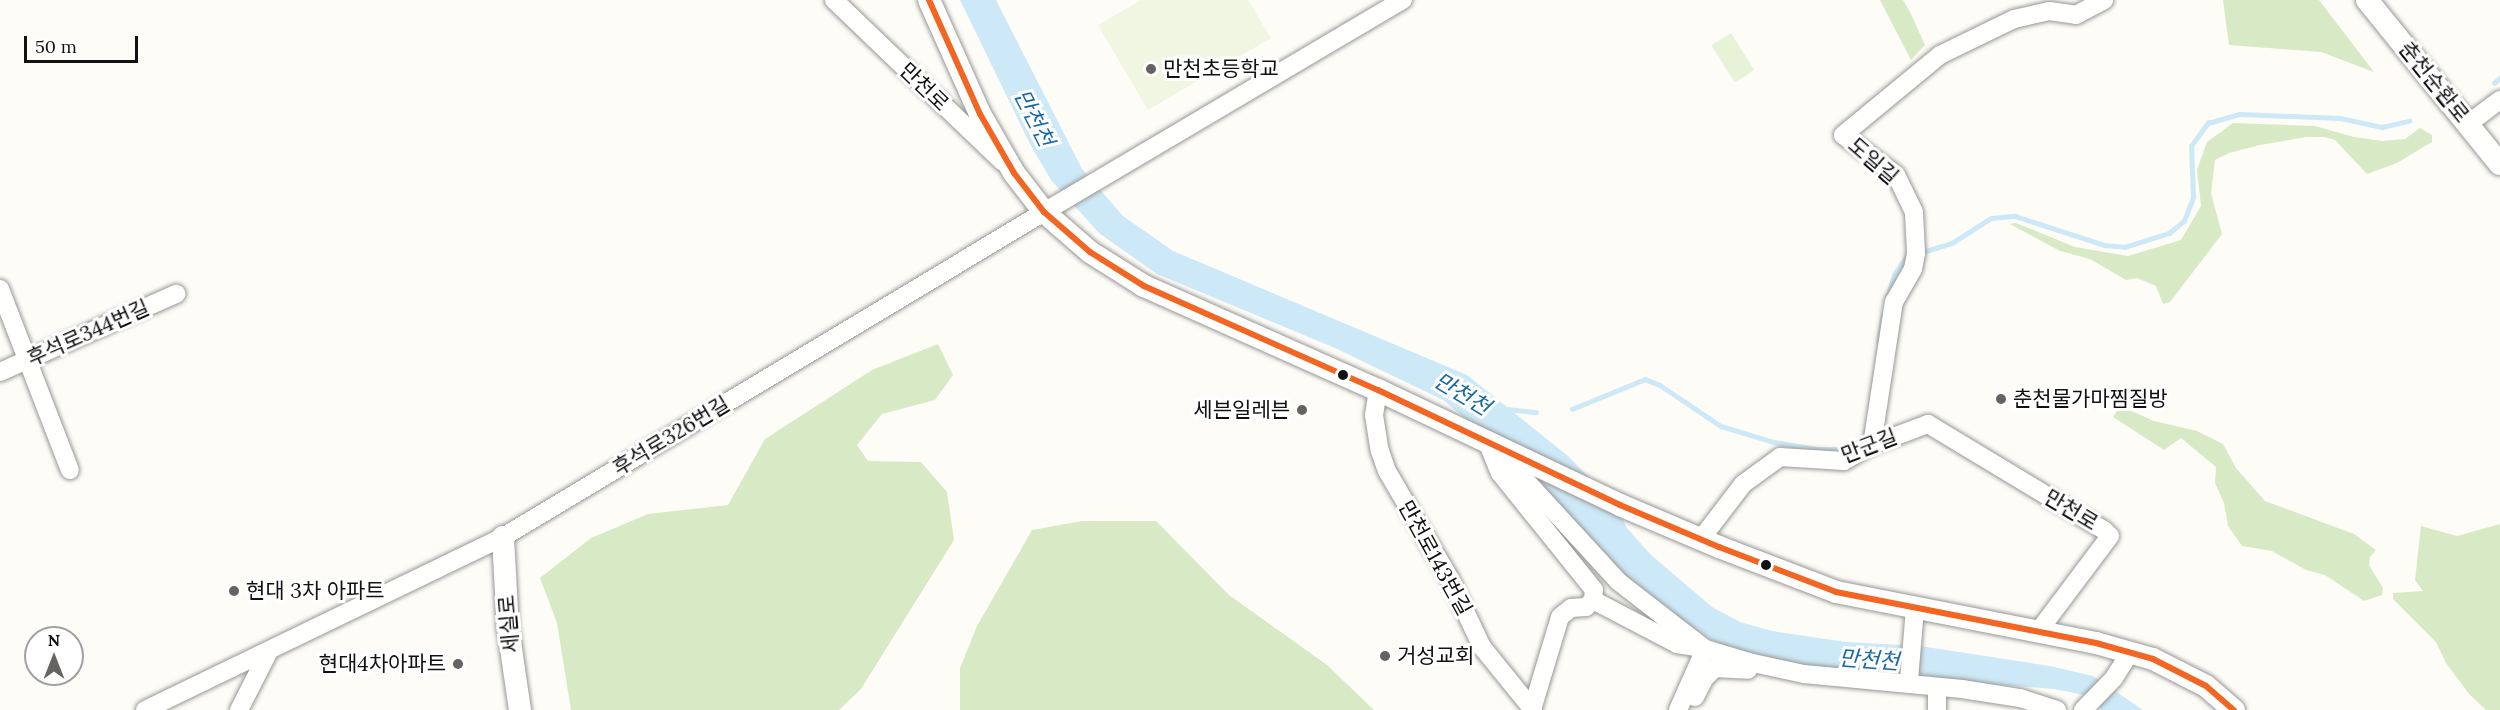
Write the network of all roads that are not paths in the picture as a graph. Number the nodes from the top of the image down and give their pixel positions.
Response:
1 (834, 0) edge
2 (929, 0) edge
3 (1403, 0) edge
4 (2104, 0) edge
5 (2367, 0) edge
6 (2500, 100) edge
7 (2468, 124) junction
8 (2500, 164) edge
9 (1014, 173) junction
10 (1053, 207) junction
11 (0, 289) edge
12 (176, 294) dead end
13 (28, 359) junction
14 (0, 372) edge
15 (1378, 390) junction
16 (1928, 424) joint
17 (1872, 445) junction
18 (1494, 446) junction
19 (70, 470) dead end
20 (503, 537) junction
21 (1701, 539) junction
22 (1593, 600) junction
23 (1915, 609) junction
24 (2038, 632) junction
25 (1706, 649) junction
26 (269, 651) junction
27 (2130, 652) junction
28 (1910, 682) junction
29 (1936, 691) junction
30 (145, 710) edge
31 (239, 710) edge
32 (520, 710) edge
33 (1532, 710) edge
34 (1687, 710) edge
35 (1938, 710) edge
36 (2011, 710) edge
37 (2057, 710) edge
38 (2084, 710) edge
39 (2234, 710) edge

1 - 9 street, 만천로
2 - 9 street, 만천로
3 - 10 street, 후석로326번길
4 - 17 street, 도일길
5 - 7 street, 춘천순환로
6 - 7 street
7 - 8 street, 춘천순환로
9 - 10 street, 만천로
10 - 15 street, 만천로
10 - 20 street, 후석로326번길
11 - 13 street
12 - 13 street, 후석로344번길
13 - 14 street, 후석로344번길
13 - 19 street
15 - 18 street, 만천로
15 - 33 street, 만천로143번길
16 - 17 street, 만군길
16 - 24 street, 만천로
17 - 21 street, 만군길
18 - 21 street, 만천로
18 - 22 street
18 - 25 street
20 - 26 street, 후석로326번길
20 - 32 street, 세실로
21 - 23 street
22 - 25 street
22 - 33 street
23 - 24 street
23 - 28 street
24 - 27 street
25 - 28 street
25 - 34 street
26 - 30 street, 후석로326번길
26 - 31 street
27 - 38 street
27 - 39 street
28 - 37 street
29 - 34 street
29 - 35 street
29 - 36 street

